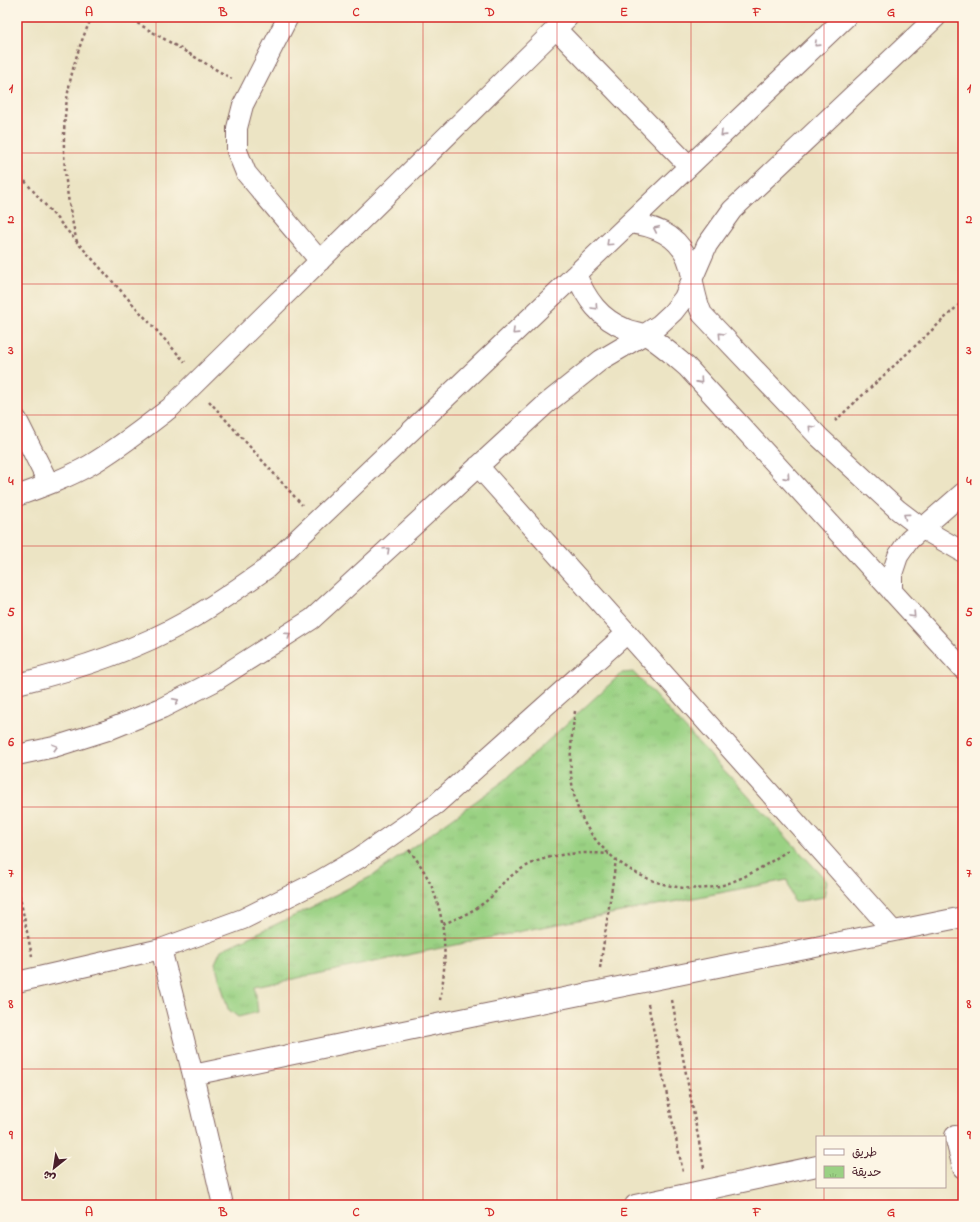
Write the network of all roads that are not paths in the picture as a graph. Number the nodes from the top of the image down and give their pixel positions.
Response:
1 (288, 17) edge
2 (846, 17) edge
3 (936, 17) edge
4 (562, 23) edge
5 (689, 166) junction
6 (630, 223) junction
7 (320, 261) junction
8 (576, 274) junction
9 (691, 282) junction
10 (645, 334) junction
11 (17, 420) edge
12 (478, 466) junction
13 (49, 484) junction
14 (963, 493) edge
15 (17, 496) edge
16 (923, 529) junction
17 (963, 552) edge
18 (892, 592) junction
19 (626, 634) junction
20 (963, 669) edge
21 (17, 684) edge
22 (17, 756) edge
23 (963, 916) edge
24 (893, 931) junction
25 (161, 950) junction
26 (17, 982) edge
27 (193, 1075) junction
28 (954, 1137) edge
29 (816, 1166) edge
30 (963, 1168) edge
31 (223, 1205) edge
32 (635, 1205) edge

1 - 7 street
2 -> 5 street
3 - 9 street
4 - 5 street
4 - 7 street
5 - 6 street
6 -> 8 street
9 -> 6 street
7 - 13 street
8 -> 10 street
8 -> 21 street
9 - 10 street
16 -> 9 street
10 - 12 street
10 -> 18 street
11 - 13 street
12 - 19 street
22 -> 12 street
13 - 15 street
14 - 16 street
16 - 17 street
16 - 18 street
18 -> 20 street
19 - 24 street
19 - 25 street
23 - 24 street
24 - 27 street
25 - 26 street
25 - 27 street
27 - 31 street
28 - 30 street
29 - 32 street

